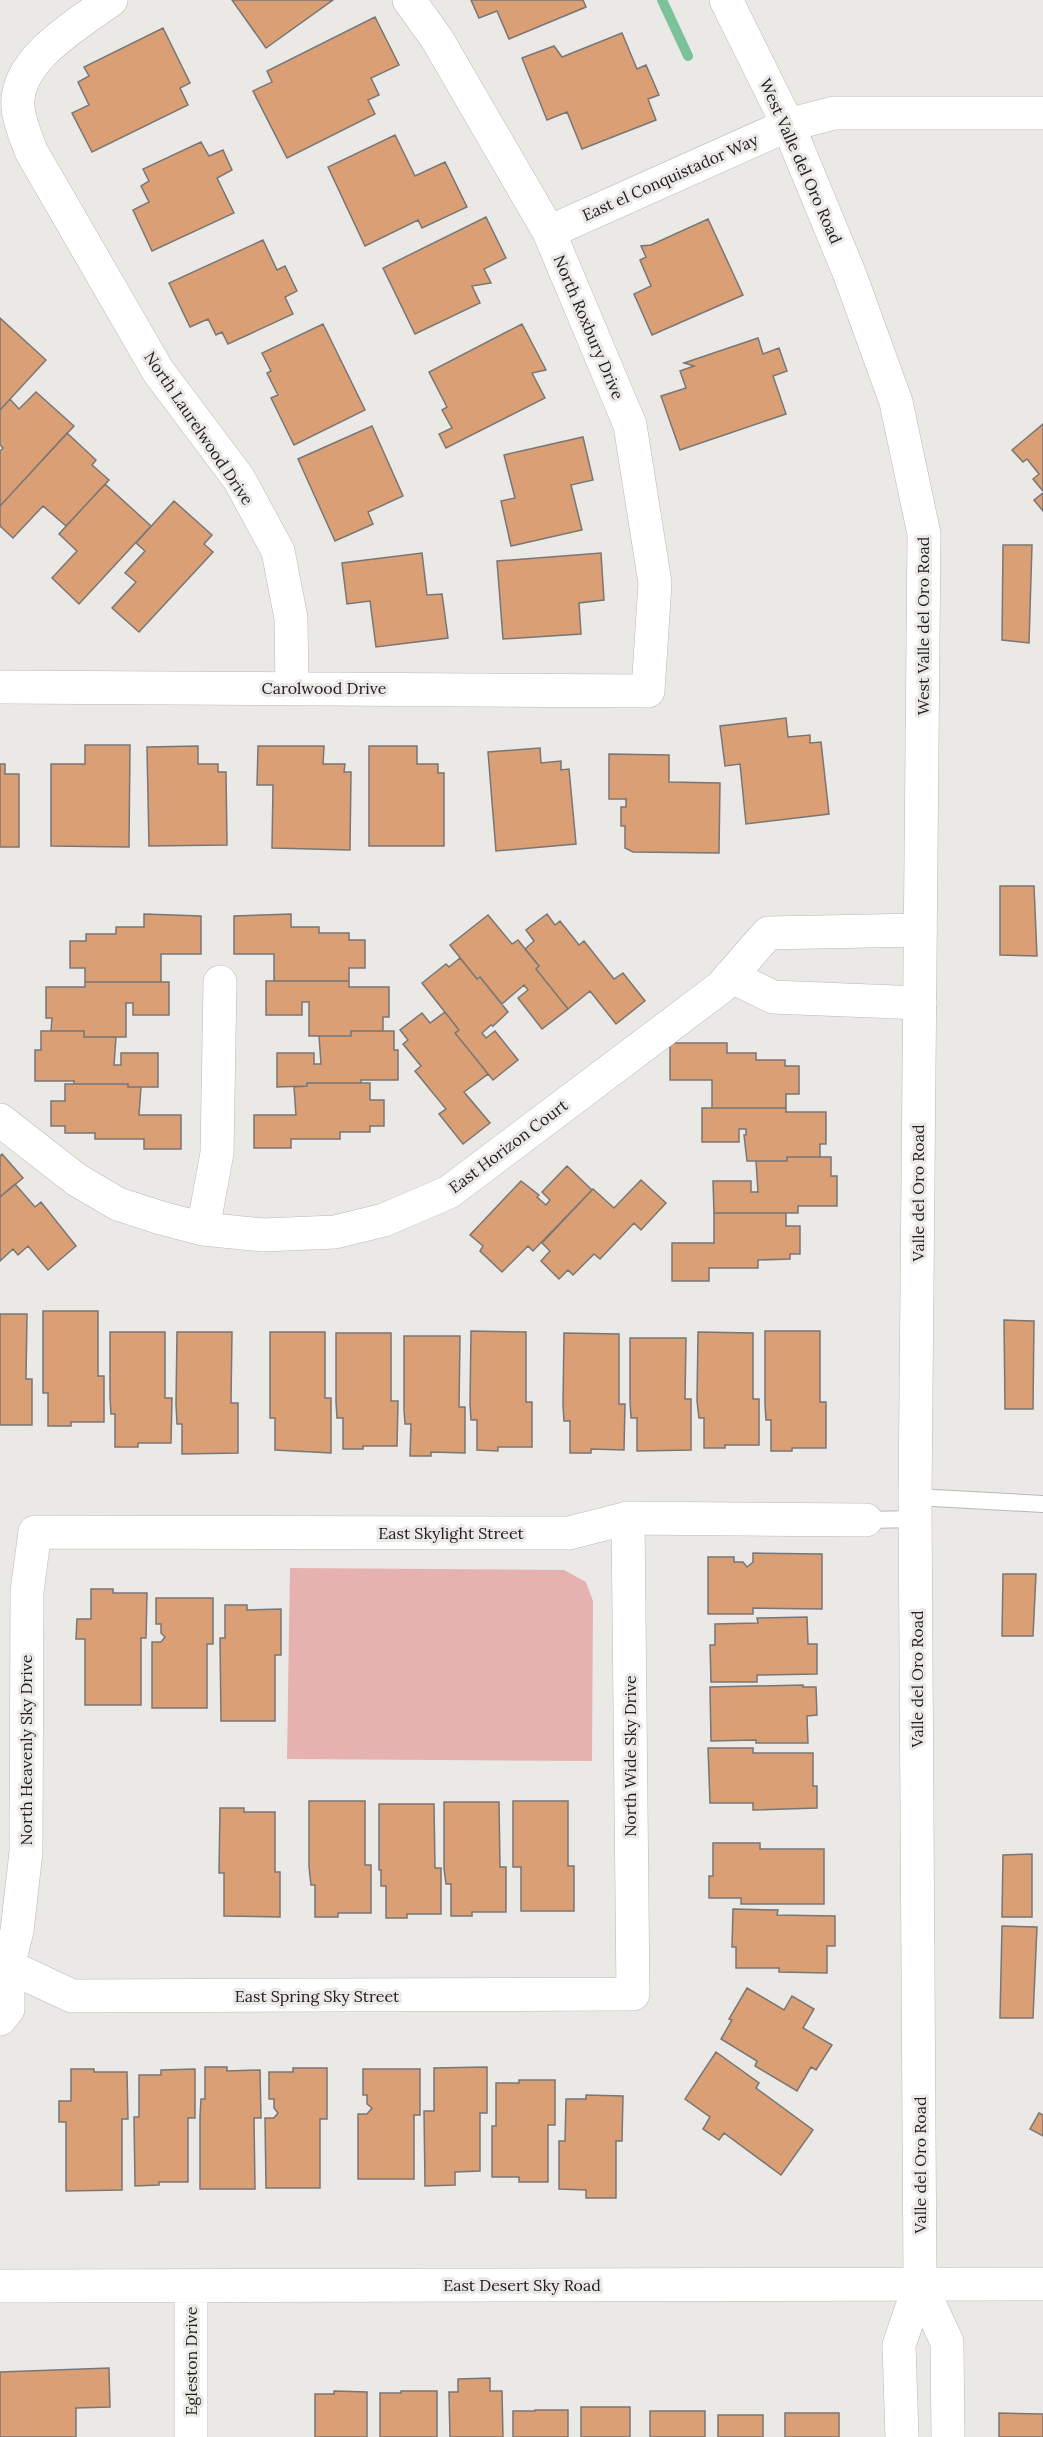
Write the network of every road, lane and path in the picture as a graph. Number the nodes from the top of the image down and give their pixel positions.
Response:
1 (111, 0) edge
2 (409, 0) edge
3 (726, 0) edge
4 (10, 82) edge
5 (1043, 113) edge
6 (788, 124) junction
7 (549, 232) junction
8 (0, 687) edge
9 (292, 688) junction
10 (648, 691) joint
11 (920, 930) junction
12 (730, 976) junction
13 (219, 982) dead end
14 (920, 1003) junction
15 (919, 1074) joint
16 (0, 1120) edge
17 (203, 1228) junction
18 (1043, 1504) edge
19 (916, 1508) junction
20 (628, 1518) junction
21 (866, 1520) joint
22 (34, 1532) joint
23 (4, 1968) edge
24 (633, 1995) joint
25 (0, 2019) edge
26 (920, 2283) junction
27 (1043, 2284) edge
28 (0, 2286) edge
29 (191, 2286) junction
30 (191, 2437) edge
31 (902, 2437) edge
32 (948, 2437) edge

1 - 4 street
2 - 7 street, North Roxbury Drive
3 - 6 street, West Valle del Oro Road
4 - 9 street, North Laurelwood Drive
5 - 6 street, East el Conquistador Way
6 - 7 street, East el Conquistador Way
6 - 11 street, West Valle del Oro Road
7 - 10 street, North Roxbury Drive
8 - 9 street, Carolwood Drive
9 - 10 street, Carolwood Drive
11 - 12 street, East Horizon Court
11 - 14 street, West Valle del Oro Road
12 - 14 street
12 - 17 street, East Horizon Court
13 - 17 street
14 - 15 street, West Valle del Oro Road
15 - 19 street, Valle del Oro Road
16 - 17 street, East Horizon Court
18 - 19 lane
19 - 21 lane
19 - 26 street, Valle del Oro Road
20 - 21 street, East Skylight Street
20 - 22 street, East Skylight Street
20 - 24 street, North Wide Sky Drive
22 - 23 street, North Heavenly Sky Drive
23 - 24 street, East Spring Sky Street
23 - 25 street, North Heavenly Sky Drive
26 - 27 street, East Desert Sky Road
26 - 29 street, East Desert Sky Road
26 - 31 street
26 - 32 street
28 - 29 street, East Desert Sky Road
29 - 30 street, Egleston Drive

